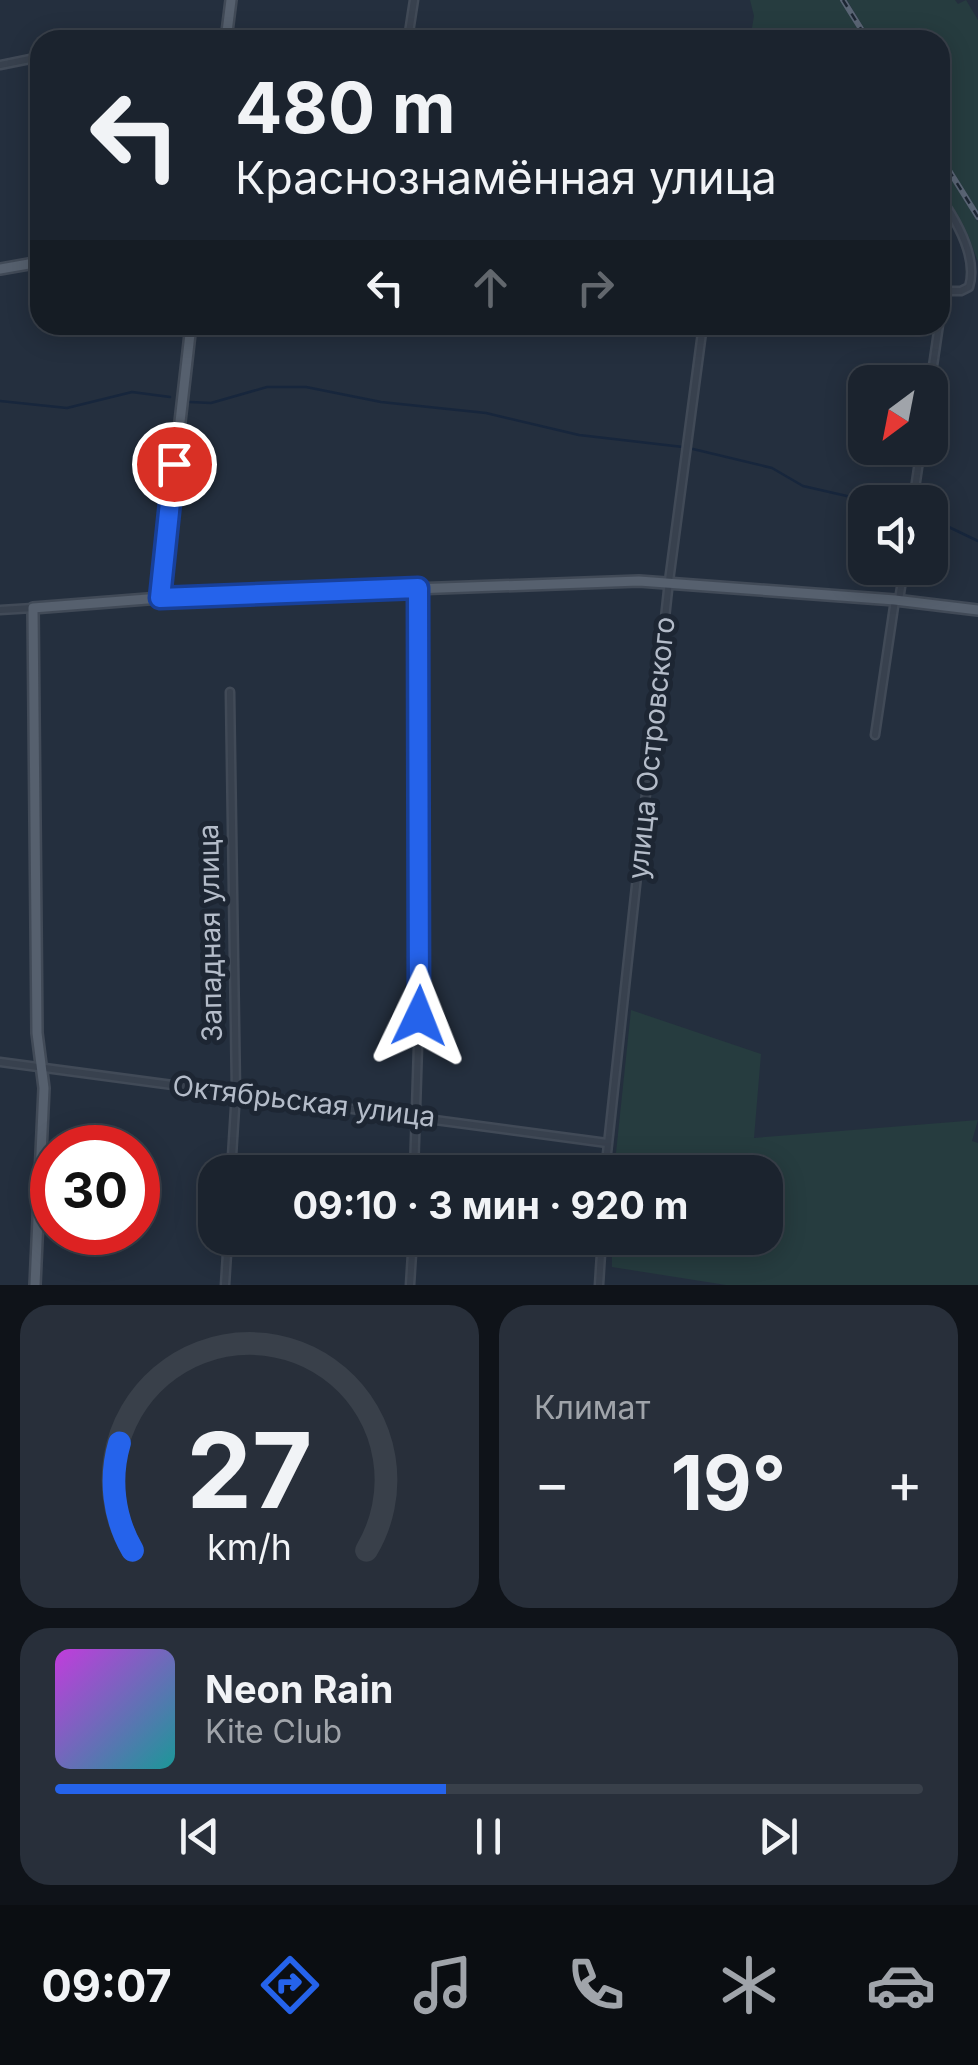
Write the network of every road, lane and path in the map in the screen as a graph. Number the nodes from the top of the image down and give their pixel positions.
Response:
1 (232, 0) edge
2 (414, 0) edge
3 (228, 30) edge
4 (409, 30) edge
5 (30, 60) edge
6 (0, 65) edge
7 (950, 213) edge
8 (30, 264) edge
9 (0, 268) edge
10 (950, 289) edge
11 (190, 335) edge
12 (701, 335) edge
13 (938, 335) edge
14 (933, 365) edge
15 (669, 581) junction
16 (900, 585) edge
17 (418, 588) junction
18 (160, 598) junction
19 (897, 600) junction
20 (33, 608) junction
21 (0, 610) edge
22 (978, 610) edge
23 (230, 692) dead end
24 (875, 735) dead end
25 (0, 1062) edge
26 (42, 1066) junction
27 (236, 1092) junction
28 (414, 1115) junction
29 (607, 1143) junction
30 (232, 1155) edge
31 (414, 1155) edge
32 (607, 1155) edge
33 (227, 1255) edge
34 (412, 1255) edge
35 (601, 1255) edge
36 (35, 1285) edge
37 (225, 1285) edge
38 (410, 1285) edge
39 (599, 1285) edge

1 - 3 main road
2 - 4 street
5 - 6 street
7 - 10 street
8 - 9 main road
11 - 18 main road
12 - 15 street, улица Островского
13 - 14 street
15 - 17 main road
15 - 19 main road
15 - 29 street, улица Островского
16 - 19 street
17 - 18 main road
17 - 28 street
18 - 20 main road
19 - 22 main road
19 - 24 street
20 - 21 street
20 - 26 main road
23 - 27 street, Западная улица
25 - 26 street, Октябрьская улица
26 - 27 street, Октябрьская улица
26 - 36 main road
27 - 28 street, Октябрьская улица
27 - 30 street, Западная улица
28 - 29 street, Октябрьская улица
28 - 31 street
29 - 32 street, улица Островского
33 - 37 street
34 - 38 street
35 - 39 street

